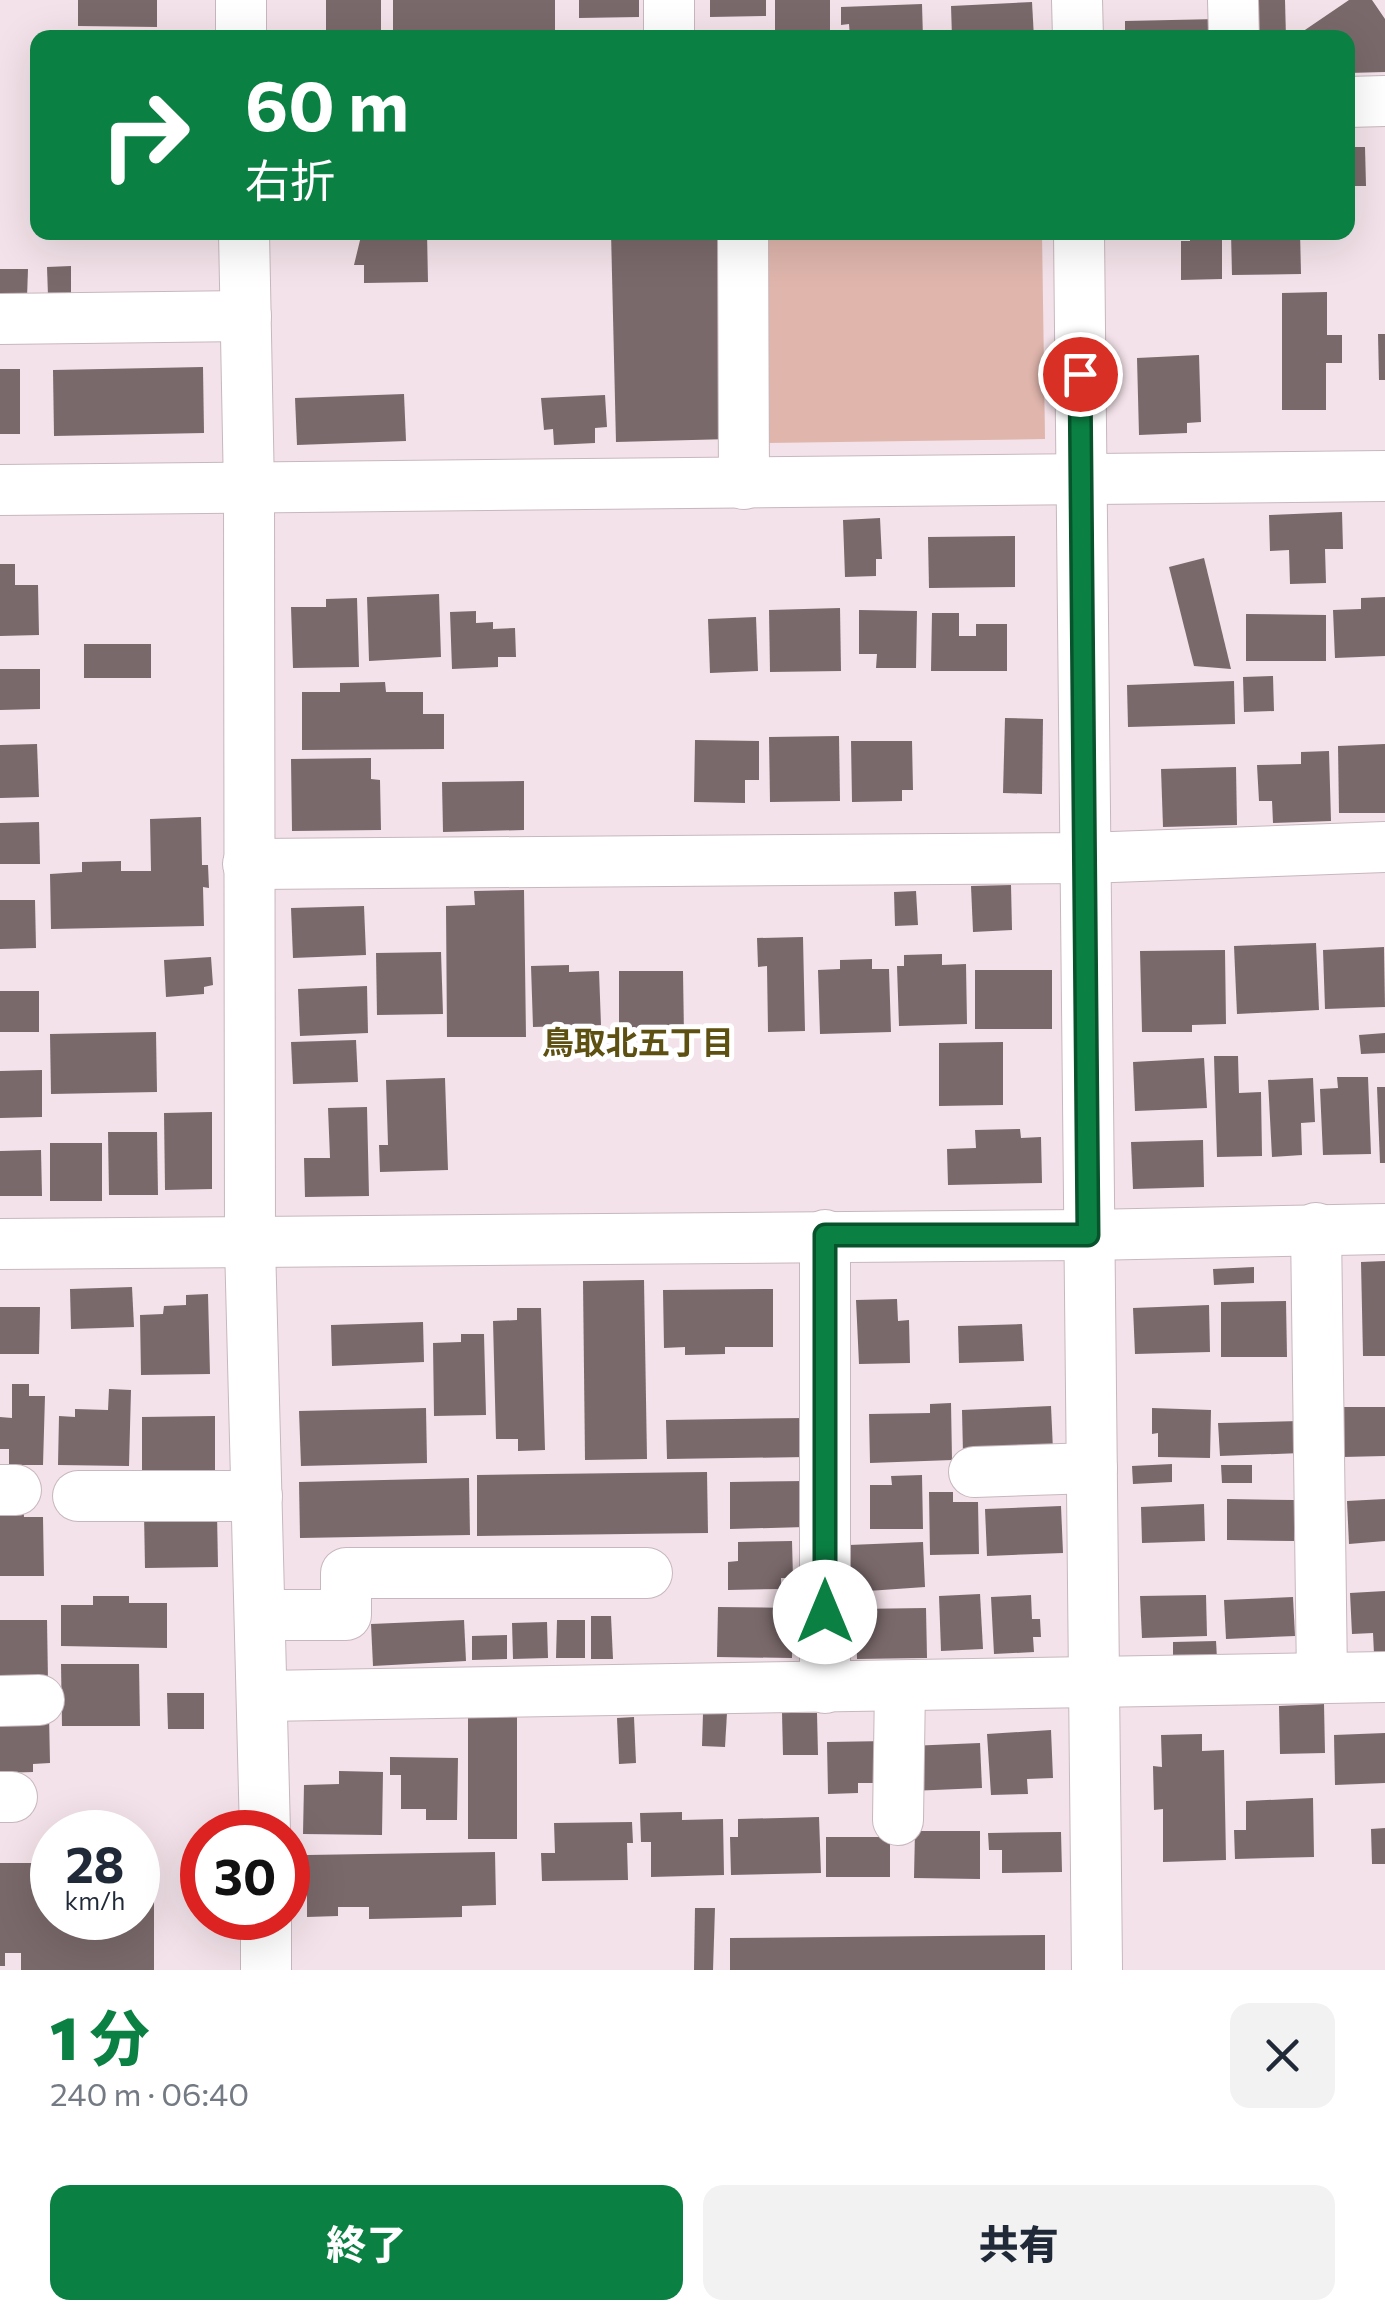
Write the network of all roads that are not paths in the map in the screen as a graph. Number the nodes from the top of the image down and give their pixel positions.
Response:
1 (241, 0) edge
2 (668, 0) edge
3 (1077, 0) edge
4 (1234, 0) edge
5 (241, 30) edge
6 (669, 30) edge
7 (1078, 30) edge
8 (1234, 30) edge
9 (1385, 101) edge
10 (1355, 102) edge
11 (244, 240) edge
12 (743, 240) edge
13 (1079, 240) edge
14 (246, 316) junction
15 (0, 319) edge
16 (1385, 476) edge
17 (1081, 480) junction
18 (744, 484) junction
19 (0, 490) edge
20 (249, 490) junction
21 (1385, 847) edge
22 (1085, 858) junction
23 (248, 864) junction
24 (1316, 1228) junction
25 (1385, 1228) edge
26 (825, 1235) junction
27 (1088, 1235) junction
28 (0, 1244) edge
29 (250, 1244) junction
30 (1092, 1468) junction
31 (974, 1472) dead end
32 (78, 1496) dead end
33 (257, 1496) junction
34 (647, 1572) dead end
35 (260, 1615) junction
36 (1385, 1677) edge
37 (1322, 1678) junction
38 (1094, 1681) junction
39 (900, 1686) junction
40 (826, 1688) junction
41 (263, 1696) junction
42 (264, 1810) edge
43 (898, 1820) dead end
44 (266, 1940) edge
45 (266, 1970) edge
46 (1096, 1970) edge

1 - 5 street
2 - 6 street
3 - 7 street
4 - 8 street
9 - 10 street
11 - 14 street
12 - 18 street
13 - 17 street
14 - 15 street
14 - 20 street
16 - 17 street
17 - 18 street
17 - 22 street
18 - 20 street
19 - 20 street
20 - 23 street
21 - 22 street
22 - 23 street
22 - 27 street
23 - 29 street
24 - 25 street
24 - 27 street
24 - 37 street
26 - 27 street
26 - 29 street
26 - 40 street
27 - 30 street
28 - 29 street
29 - 33 street
30 - 31 street
30 - 38 street
32 - 33 street
33 - 35 street
34 - 35 street
35 - 41 street
36 - 37 street
37 - 38 street
38 - 39 street
38 - 46 street
39 - 40 street
39 - 43 street
40 - 41 street
41 - 42 street
44 - 45 street

